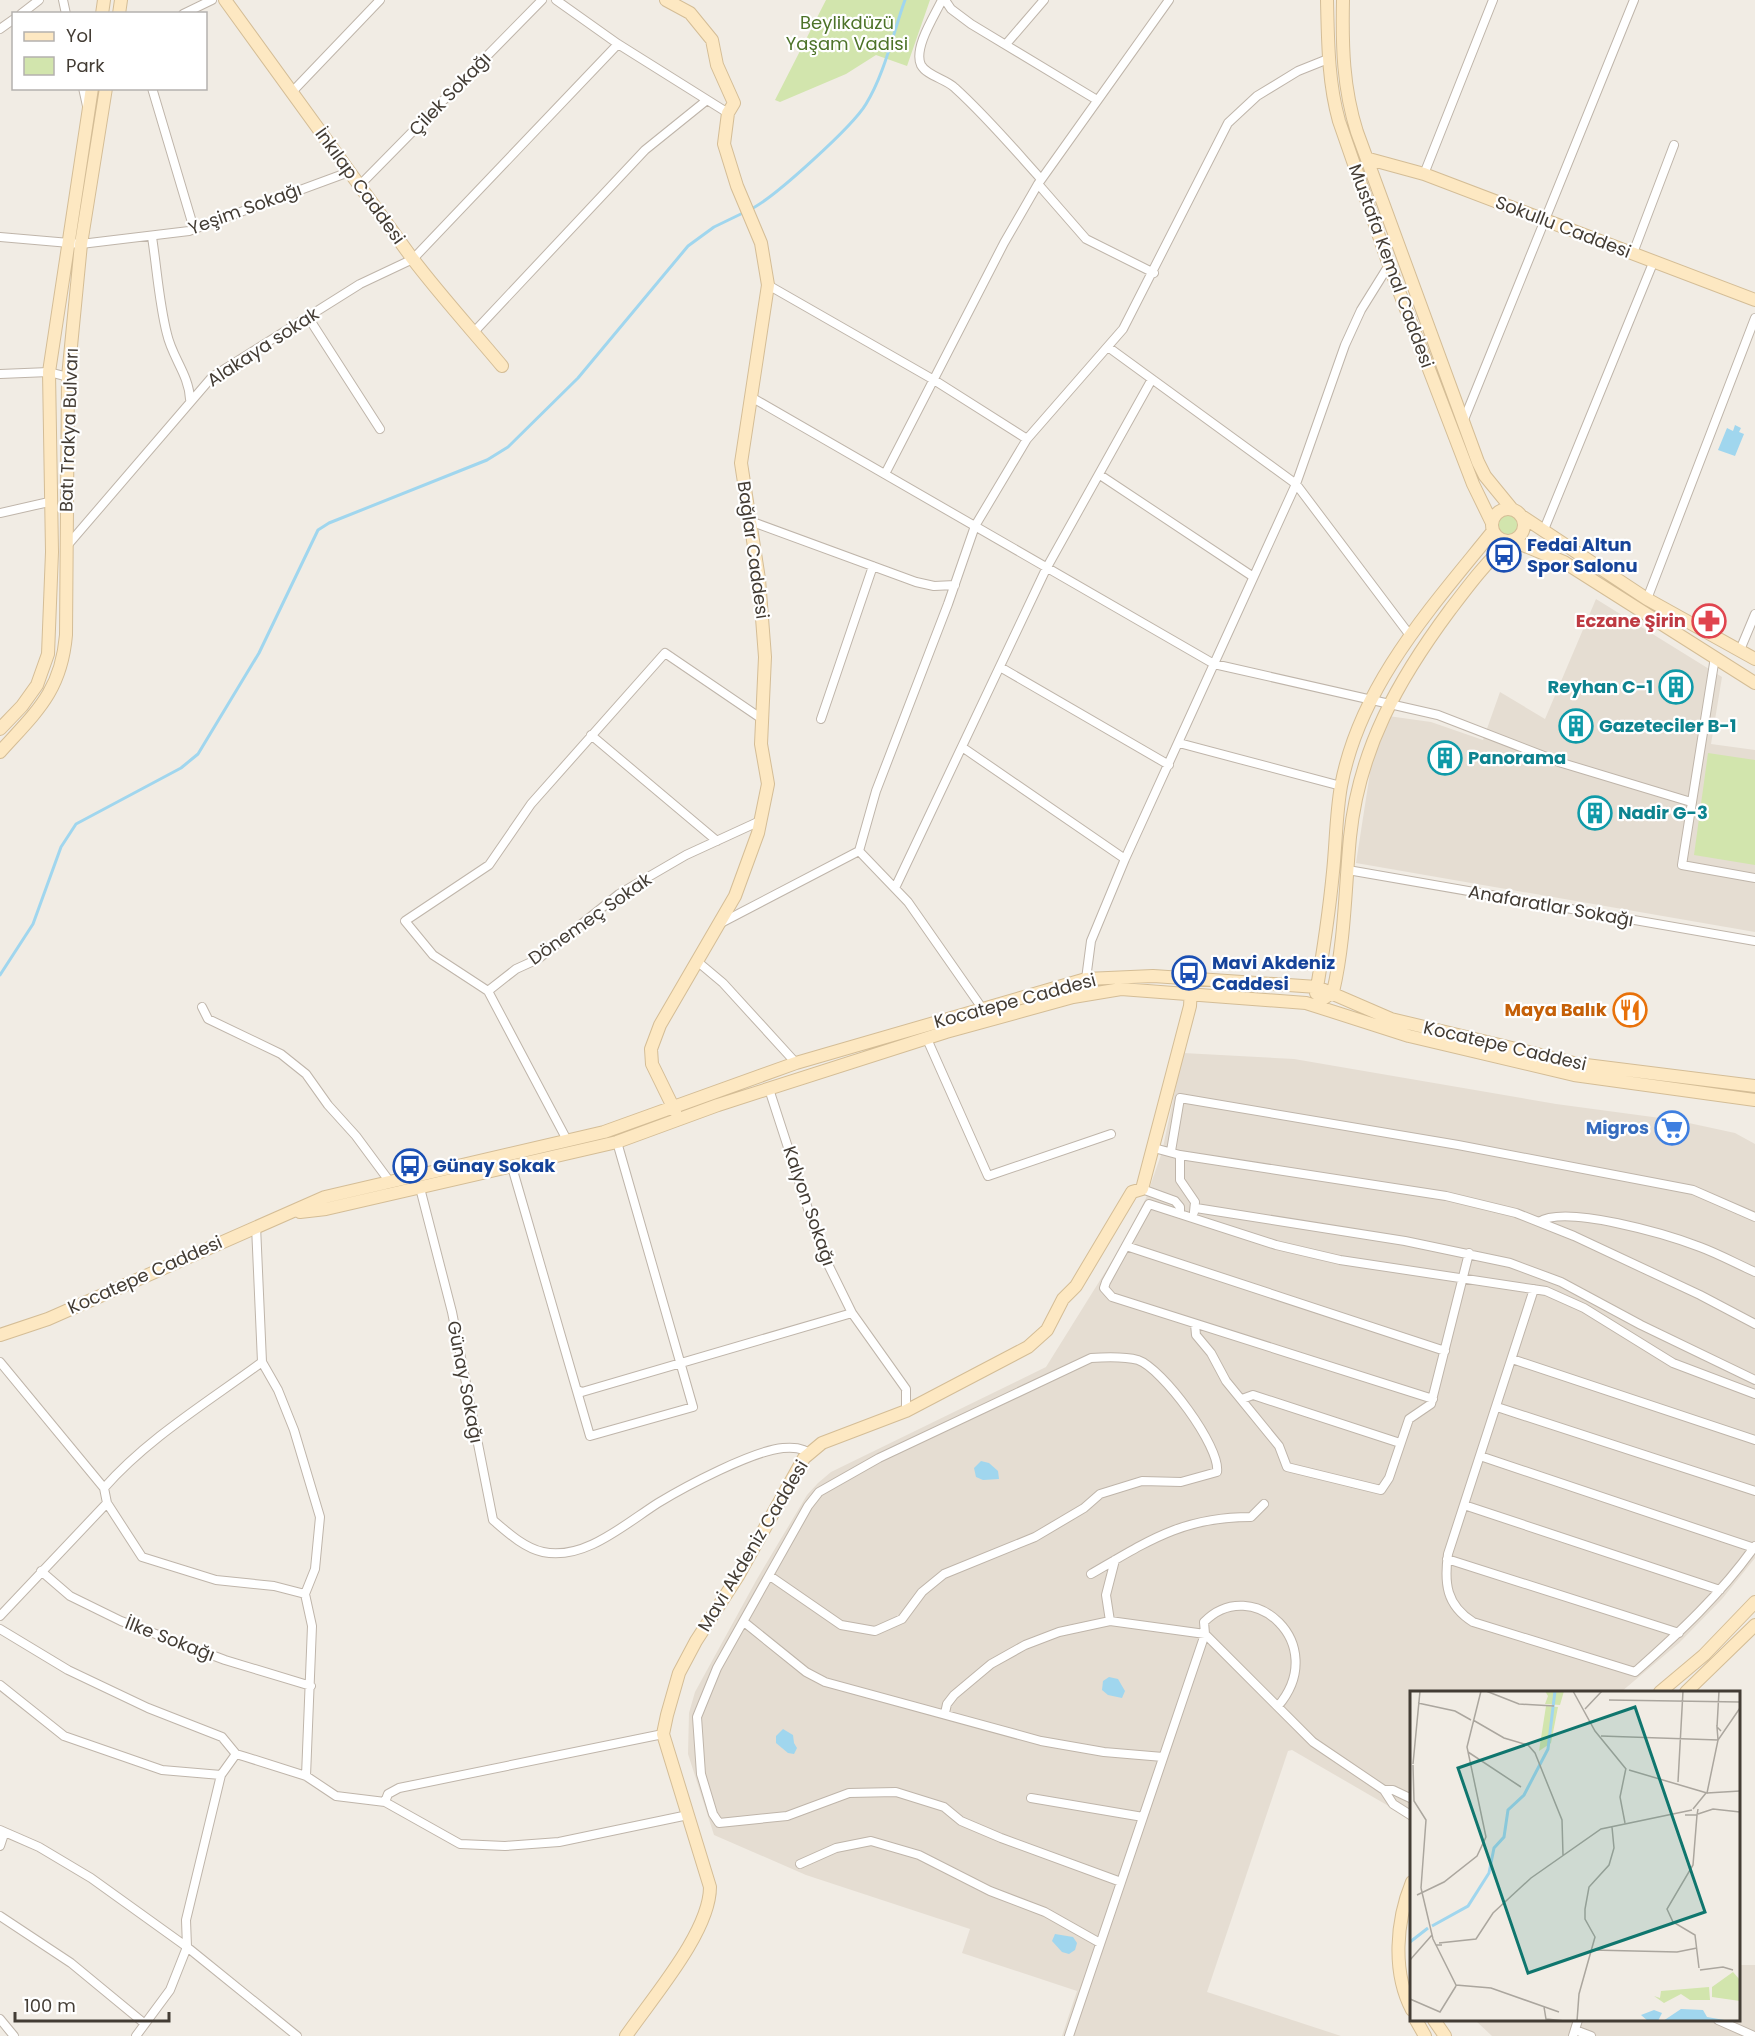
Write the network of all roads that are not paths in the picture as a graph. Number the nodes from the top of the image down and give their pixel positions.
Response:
1 (39, 0) edge
2 (212, 0) edge
3 (225, 0) edge
4 (380, 0) edge
5 (542, 0) edge
6 (556, 0) edge
7 (666, 0) edge
8 (944, 0) edge
9 (1044, 0) edge
10 (1169, 0) edge
11 (1326, 0) edge
12 (1342, 0) edge
13 (1493, 0) edge
14 (1634, 0) edge
15 (24, 12) edge
16 (187, 12) edge
17 (1007, 43) junction
18 (618, 44) junction
19 (1328, 59) junction
20 (84, 90) edge
21 (92, 90) edge
22 (106, 90) edge
23 (153, 90) edge
24 (292, 92) junction
25 (706, 100) junction
26 (1097, 100) junction
27 (89, 111) junction
28 (728, 113) junction
29 (1674, 145) dead end
30 (1369, 159) junction
31 (349, 172) junction
32 (1424, 174) junction
33 (1040, 181) junction
34 (358, 187) junction
35 (1547, 221) junction
36 (194, 229) junction
37 (0, 237) edge
38 (152, 237) junction
39 (74, 244) junction
40 (1633, 253) junction
41 (413, 259) junction
42 (1653, 263) junction
43 (1389, 265) junction
44 (1154, 273) junction
45 (768, 285) junction
46 (1755, 300) edge
47 (308, 317) junction
48 (1755, 318) edge
49 (474, 332) junction
50 (1108, 347) junction
51 (502, 366) dead end
52 (49, 372) junction
53 (0, 374) edge
54 (68, 377) junction
55 (1152, 379) junction
56 (934, 380) junction
57 (751, 397) junction
58 (190, 399) junction
59 (1463, 423) junction
60 (380, 429) dead end
61 (1027, 439) junction
62 (885, 474) junction
63 (1100, 475) junction
64 (1296, 484) junction
65 (49, 502) junction
66 (1516, 512) junction
67 (0, 513) edge
68 (750, 520) junction
69 (975, 526) junction
70 (1492, 527) junction
71 (1543, 532) junction
72 (1511, 541) junction
73 (66, 547) junction
74 (873, 566) junction
75 (1046, 569) junction
76 (1252, 576) junction
77 (955, 585) junction
78 (1647, 599) junction
79 (1755, 614) edge
80 (1409, 634) junction
81 (1740, 650) junction
82 (1715, 657) junction
83 (1755, 659) edge
84 (1214, 664) junction
85 (1000, 667) junction
86 (1755, 683) edge
87 (1369, 701) junction
88 (1388, 705) junction
89 (762, 719) junction
90 (821, 719) dead end
91 (0, 729) edge
92 (591, 735) junction
93 (1179, 743) junction
94 (962, 747) junction
95 (0, 752) edge
96 (1169, 765) junction
97 (1341, 786) junction
98 (1691, 802) junction
99 (760, 821) junction
100 (717, 841) junction
101 (859, 851) junction
102 (1125, 859) junction
103 (1348, 870) junction
104 (1755, 878) edge
105 (895, 888) junction
106 (719, 924) junction
107 (1755, 941) edge
108 (698, 962) junction
109 (1191, 979) junction
110 (1086, 980) junction
111 (1317, 987) junction
112 (488, 991) junction
113 (1333, 992) junction
114 (1191, 995) junction
115 (1314, 1005) junction
116 (202, 1007) dead end
117 (982, 1008) junction
118 (927, 1039) junction
119 (796, 1063) junction
120 (1755, 1086) edge
121 (769, 1089) junction
122 (1755, 1100) edge
123 (672, 1105) junction
124 (680, 1119) junction
125 (1111, 1134) dead end
126 (567, 1140) junction
127 (617, 1142) junction
128 (1154, 1148) junction
129 (1175, 1153) junction
130 (512, 1167) junction
131 (390, 1182) junction
132 (420, 1188) junction
133 (1142, 1189) junction
134 (1196, 1208) junction
135 (290, 1213) junction
136 (1180, 1214) junction
137 (1191, 1217) junction
138 (1755, 1217) edge
139 (1539, 1222) junction
140 (256, 1226) junction
141 (1126, 1246) junction
142 (1469, 1252) junction
143 (1755, 1272) edge
144 (1465, 1278) junction
145 (1534, 1289) junction
146 (852, 1313) junction
147 (1195, 1324) junction
148 (1755, 1324) edge
149 (0, 1335) edge
150 (1445, 1351) junction
151 (1512, 1359) junction
152 (0, 1362) edge
153 (262, 1362) junction
154 (680, 1363) junction
155 (1755, 1380) edge
156 (577, 1390) junction
157 (1755, 1394) edge
158 (1242, 1399) junction
159 (1433, 1399) junction
160 (1497, 1407) junction
161 (906, 1411) junction
162 (1755, 1440) edge
163 (1400, 1443) junction
164 (810, 1453) junction
165 (1480, 1456) junction
166 (104, 1488) junction
167 (1755, 1491) edge
168 (106, 1503) junction
169 (1264, 1504) dead end
170 (1464, 1505) junction
171 (1754, 1547) edge
172 (1447, 1559) junction
173 (1115, 1560) junction
174 (41, 1570) junction
175 (1090, 1574) dead end
176 (770, 1576) junction
177 (1720, 1590) junction
178 (304, 1594) junction
179 (1755, 1602) edge
180 (0, 1616) edge
181 (744, 1622) junction
182 (1110, 1622) junction
183 (1755, 1625) edge
184 (0, 1629) edge
185 (1679, 1633) junction
186 (1205, 1634) junction
187 (0, 1685) edge
188 (310, 1686) junction
189 (1661, 1691) edge
190 (1687, 1691) edge
191 (1278, 1706) junction
192 (945, 1713) junction
193 (663, 1734) junction
194 (236, 1754) junction
195 (1163, 1757) junction
196 (221, 1775) junction
197 (306, 1776) junction
198 (1384, 1790) junction
199 (1031, 1798) dead end
200 (1410, 1798) edge
201 (385, 1802) junction
202 (688, 1815) junction
203 (1410, 1815) edge
204 (1143, 1817) junction
205 (2, 1832) edge
206 (0, 1845) edge
207 (800, 1864) dead end
208 (1121, 1882) junction
209 (1410, 1888) edge
210 (0, 1916) edge
211 (1101, 1943) junction
212 (187, 1947) junction
213 (1410, 2004) edge
214 (0, 2019) edge
215 (1417, 2021) edge
216 (1435, 2021) edge
217 (1722, 2021) edge
218 (145, 2024) junction
219 (1574, 2033) edge
220 (631, 2034) edge
221 (15, 2036) edge
222 (136, 2036) edge
223 (297, 2036) edge
224 (1069, 2036) edge
225 (1425, 2036) edge
226 (1445, 2036) edge
227 (1591, 2036) edge
228 (1754, 2036) edge

1 - 15 street
2 - 16 street
3 - 24 main road, İnkılap Caddesi
4 - 24 street
5 - 34 street, Çilek Sokağı
6 - 18 street
7 - 28 main road, Bağlar Caddesi
8 - 17 street
8 - 33 street
9 - 17 street
10 - 26 street
11 - 19 main road, Mustafa Kemal Caddesi
12 - 30 main road, Mustafa Kemal Caddesi
13 - 32 street
14 - 35 street
17 - 26 street
18 - 25 street
18 - 41 street
19 - 43 main road, Mustafa Kemal Caddesi
19 - 44 street
20 - 27 street
21 - 27 main road, Batı Trakya Bulvarı
22 - 39 main road, Batı Trakya Bulvarı
23 - 36 street
24 - 31 main road, İnkılap Caddesi
25 - 28 street
25 - 49 street
26 - 33 street
27 - 39 main road, Batı Trakya Bulvarı
28 - 45 main road, Bağlar Caddesi
29 - 40 street
30 - 32 main road, Sokullu Caddesi
30 - 59 main road, Mustafa Kemal Caddesi
31 - 34 main road, İnkılap Caddesi
31 - 36 street, Yeşim Sokağı
32 - 35 main road, Sokullu Caddesi
33 - 44 street
33 - 56 street
34 - 41 main road, İnkılap Caddesi
35 - 40 main road, Sokullu Caddesi
35 - 59 street
36 - 38 street, Yeşim Sokağı
37 - 39 street, Yeşim Sokağı
38 - 39 street, Yeşim Sokağı
38 - 58 street
39 - 52 main road, Batı Trakya Bulvarı
39 - 54 main road, Batı Trakya Bulvarı
40 - 42 main road, Sokullu Caddesi
41 - 47 street, Alakaya sokak
41 - 49 main road, İnkılap Caddesi
42 - 46 main road, Sokullu Caddesi
42 - 71 street
43 - 64 street
43 - 70 main road, Mustafa Kemal Caddesi
44 - 50 street
45 - 56 street
45 - 57 main road, Bağlar Caddesi
47 - 58 street, Alakaya sokak
47 - 60 street
48 - 78 street
49 - 51 main road, İnkılap Caddesi
50 - 55 street
50 - 61 street
52 - 53 street
52 - 54 street
52 - 65 main road, Batı Trakya Bulvarı
54 - 73 main road, Batı Trakya Bulvarı
55 - 63 street
55 - 64 street
56 - 61 street
56 - 62 street
57 - 62 street
57 - 68 main road, Bağlar Caddesi
58 - 73 street, Alakaya sokak
59 - 66 main road, Mustafa Kemal Caddesi
61 - 69 street
62 - 69 street
63 - 75 street
63 - 76 street
64 - 76 street
64 - 80 street
65 - 67 street
65 - 91 main road, Batı Trakya Bulvarı
66 - 70 main road
66 - 71 main road, Mustafa Kemal Caddesi
66 - 72 main road
68 - 74 street
68 - 89 main road, Bağlar Caddesi
69 - 75 street
69 - 77 street
70 - 72 main road
70 - 80 main road
71 - 78 main road, Mustafa Kemal Caddesi
72 - 82 main road
72 - 88 main road
73 - 95 main road, Batı Trakya Bulvarı
74 - 77 street
74 - 90 street
75 - 84 street
75 - 85 street
76 - 84 street
77 - 101 street
78 - 81 main road, Mustafa Kemal Caddesi
79 - 81 street
80 - 87 main road
81 - 83 main road, Mustafa Kemal Caddesi
82 - 86 main road
82 - 98 street
84 - 87 street
84 - 93 street
85 - 94 street
85 - 96 street
87 - 88 street
87 - 97 main road
88 - 98 street
88 - 103 main road
89 - 92 street
89 - 99 main road, Bağlar Caddesi
92 - 100 street
92 - 112 street
93 - 96 street
93 - 97 street
94 - 102 street
94 - 105 street
96 - 102 street
97 - 111 main road
98 - 104 street
99 - 100 street, Dönemeç Sokak
99 - 106 main road, Bağlar Caddesi
100 - 112 street, Dönemeç Sokak
101 - 105 street
101 - 106 street
102 - 110 street
103 - 107 street, Anafaratlar Sokağı
103 - 113 main road
105 - 117 street
106 - 108 main road, Bağlar Caddesi
108 - 119 street
108 - 123 main road, Bağlar Caddesi
109 - 110 main road, Kocatepe Caddesi
109 - 111 main road, Kocatepe Caddesi
109 - 114 main road
110 - 117 main road, Kocatepe Caddesi
111 - 113 main road, Kocatepe Caddesi
111 - 115 main road
112 - 126 street
113 - 115 main road
113 - 120 main road, Kocatepe Caddesi
114 - 115 main road, Kocatepe Caddesi
114 - 118 main road, Kocatepe Caddesi
114 - 128 main road
115 - 122 main road, Kocatepe Caddesi
116 - 131 street
117 - 119 main road, Kocatepe Caddesi
118 - 121 main road, Kocatepe Caddesi
118 - 125 street
119 - 123 main road, Kocatepe Caddesi
121 - 124 main road, Kocatepe Caddesi
121 - 146 street, Kalyon Sokağı
123 - 124 main road, Bağlar Caddesi
123 - 126 main road, Kocatepe Caddesi
124 - 127 main road, Kocatepe Caddesi
126 - 131 main road, Kocatepe Caddesi
127 - 130 main road, Kocatepe Caddesi
127 - 154 street
128 - 129 street
128 - 133 main road
129 - 134 street
129 - 138 street
129 - 139 street
130 - 132 main road, Kocatepe Caddesi
130 - 156 street
131 - 135 main road, Kocatepe Caddesi
132 - 135 main road, Kocatepe Caddesi
132 - 164 street, Günay Sokağı
133 - 136 street
133 - 161 main road, Mavi Akdeniz Caddesi
134 - 137 street
134 - 142 street
135 - 140 main road, Kocatepe Caddesi
136 - 137 street
136 - 141 street
137 - 144 street
139 - 143 street
139 - 148 street
140 - 149 main road, Kocatepe Caddesi
140 - 153 street
141 - 147 street
141 - 150 street
142 - 144 street
142 - 155 street
144 - 145 street
144 - 150 street
145 - 151 street
145 - 157 street
146 - 154 street
146 - 161 street, Kalyon Sokağı
147 - 158 street
147 - 159 street
150 - 159 street
151 - 160 street
151 - 162 street
152 - 166 street
153 - 166 street
153 - 178 street
154 - 156 street
154 - 156 street
158 - 163 street
158 - 163 street
159 - 163 street
160 - 165 street
160 - 167 street
161 - 164 main road, Mavi Akdeniz Caddesi
164 - 193 main road, Mavi Akdeniz Caddesi
165 - 170 street
165 - 171 street
166 - 168 street
168 - 174 street
168 - 178 street
169 - 173 street
170 - 172 street
170 - 177 street
171 - 177 street
172 - 185 street
172 - 185 street
173 - 175 street
173 - 182 street
174 - 180 street
174 - 188 street, İlke Sokağı
176 - 176 street
176 - 181 street
177 - 185 street
178 - 188 street
179 - 189 main road
181 - 192 street
181 - 208 street
182 - 186 street
182 - 192 street
183 - 190 main road
184 - 194 street
186 - 191 street
186 - 191 street
186 - 195 street
187 - 196 street
188 - 197 street
191 - 198 street
192 - 195 street
193 - 201 street
193 - 202 main road
194 - 196 street
194 - 197 street
195 - 204 street
196 - 212 street
197 - 201 street
198 - 200 street
198 - 203 street
199 - 204 street
201 - 202 street
202 - 220 main road
204 - 208 street
205 - 206 street
205 - 212 street
207 - 211 street
208 - 211 street
209 - 213 main road
210 - 218 street
211 - 224 street
212 - 218 street
212 - 223 street
214 - 221 street
215 - 225 main road
216 - 226 main road
217 - 228 street
218 - 222 street
219 - 227 street

